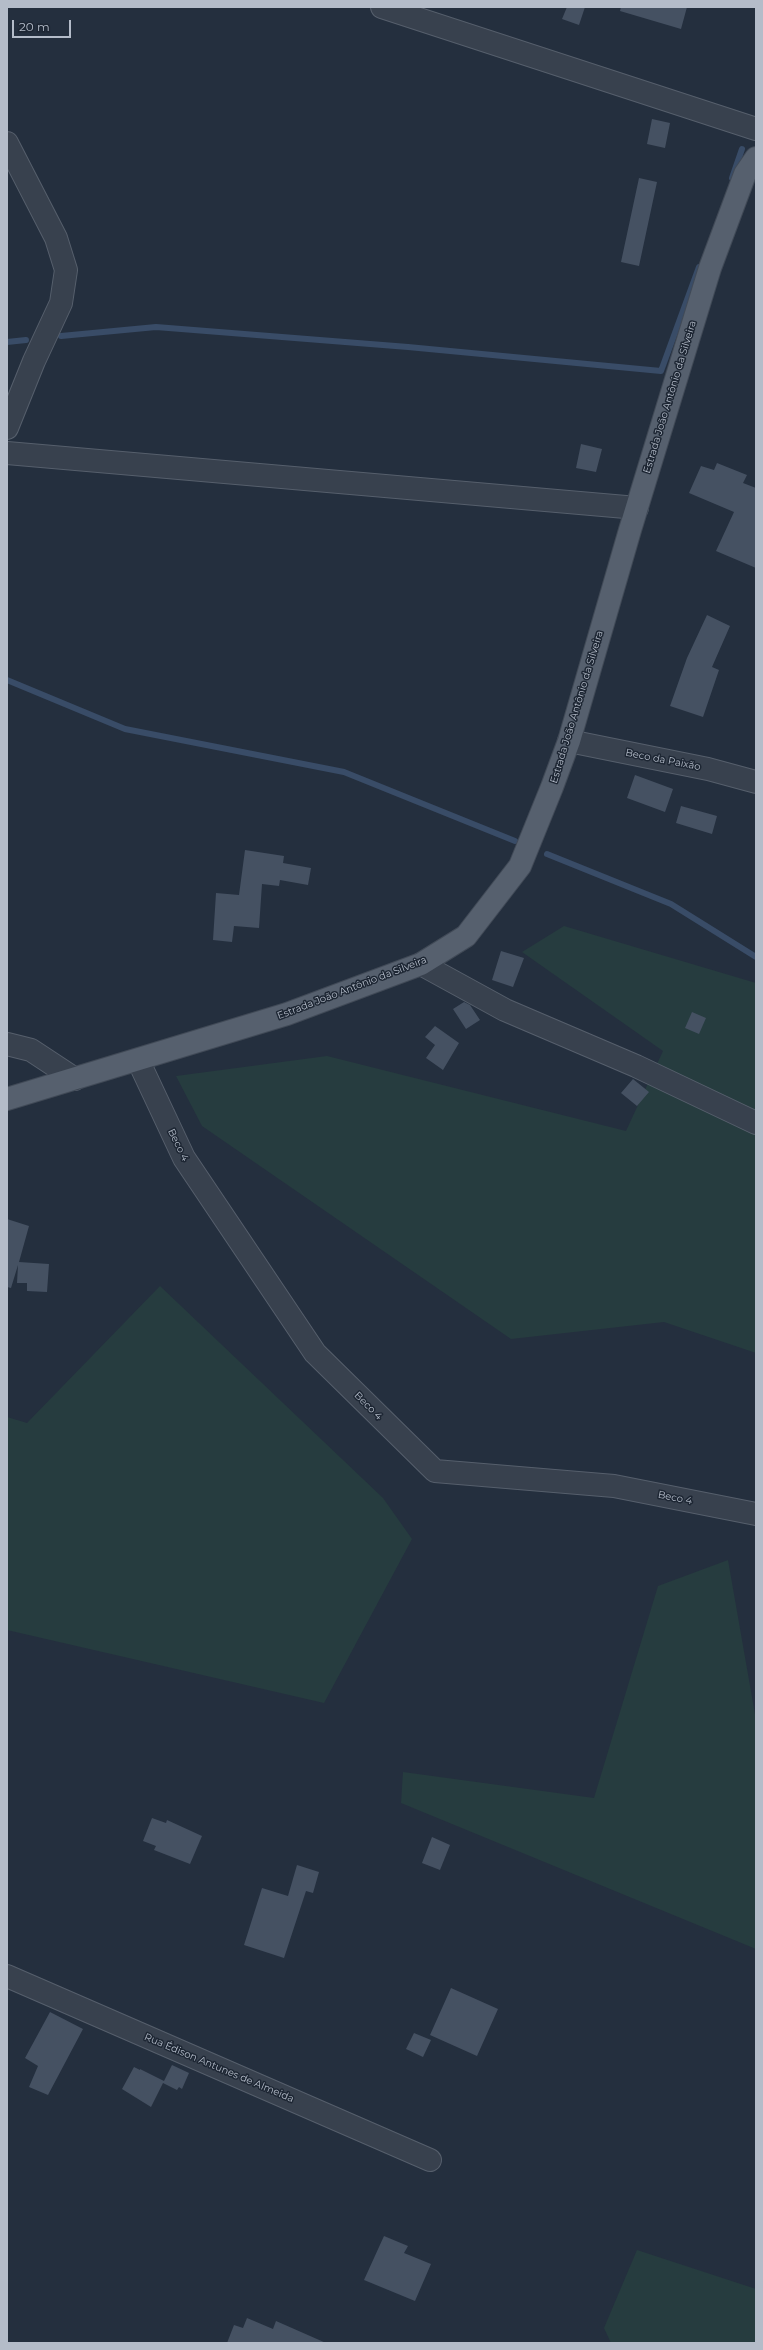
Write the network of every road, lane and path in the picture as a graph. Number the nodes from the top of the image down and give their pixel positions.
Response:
1 (382, 7) edge
2 (756, 129) edge
3 (7, 143) edge
4 (756, 158) edge
5 (7, 428) edge
6 (7, 453) edge
7 (637, 508) junction
8 (568, 741) junction
9 (756, 782) edge
10 (421, 964) junction
11 (7, 1044) edge
12 (138, 1060) junction
13 (75, 1079) junction
14 (7, 1099) edge
15 (756, 1123) edge
16 (756, 1514) edge
17 (7, 1976) edge
18 (430, 2160) dead end

1 - 2 street
3 - 5 street
4 - 7 main road, Estrada João Antônio da Silveira
6 - 7 street
7 - 8 main road, Estrada João Antônio da Silveira
8 - 9 street, Beco da Paixão
8 - 10 main road, Estrada João Antônio da Silveira
10 - 12 main road, Estrada João Antônio da Silveira
10 - 15 street
11 - 13 street
12 - 13 main road, Estrada João Antônio da Silveira
12 - 16 street, Beco 4
13 - 14 main road, Estrada João Antônio da Silveira
17 - 18 street, Rua Édison Antunes de Almeida

